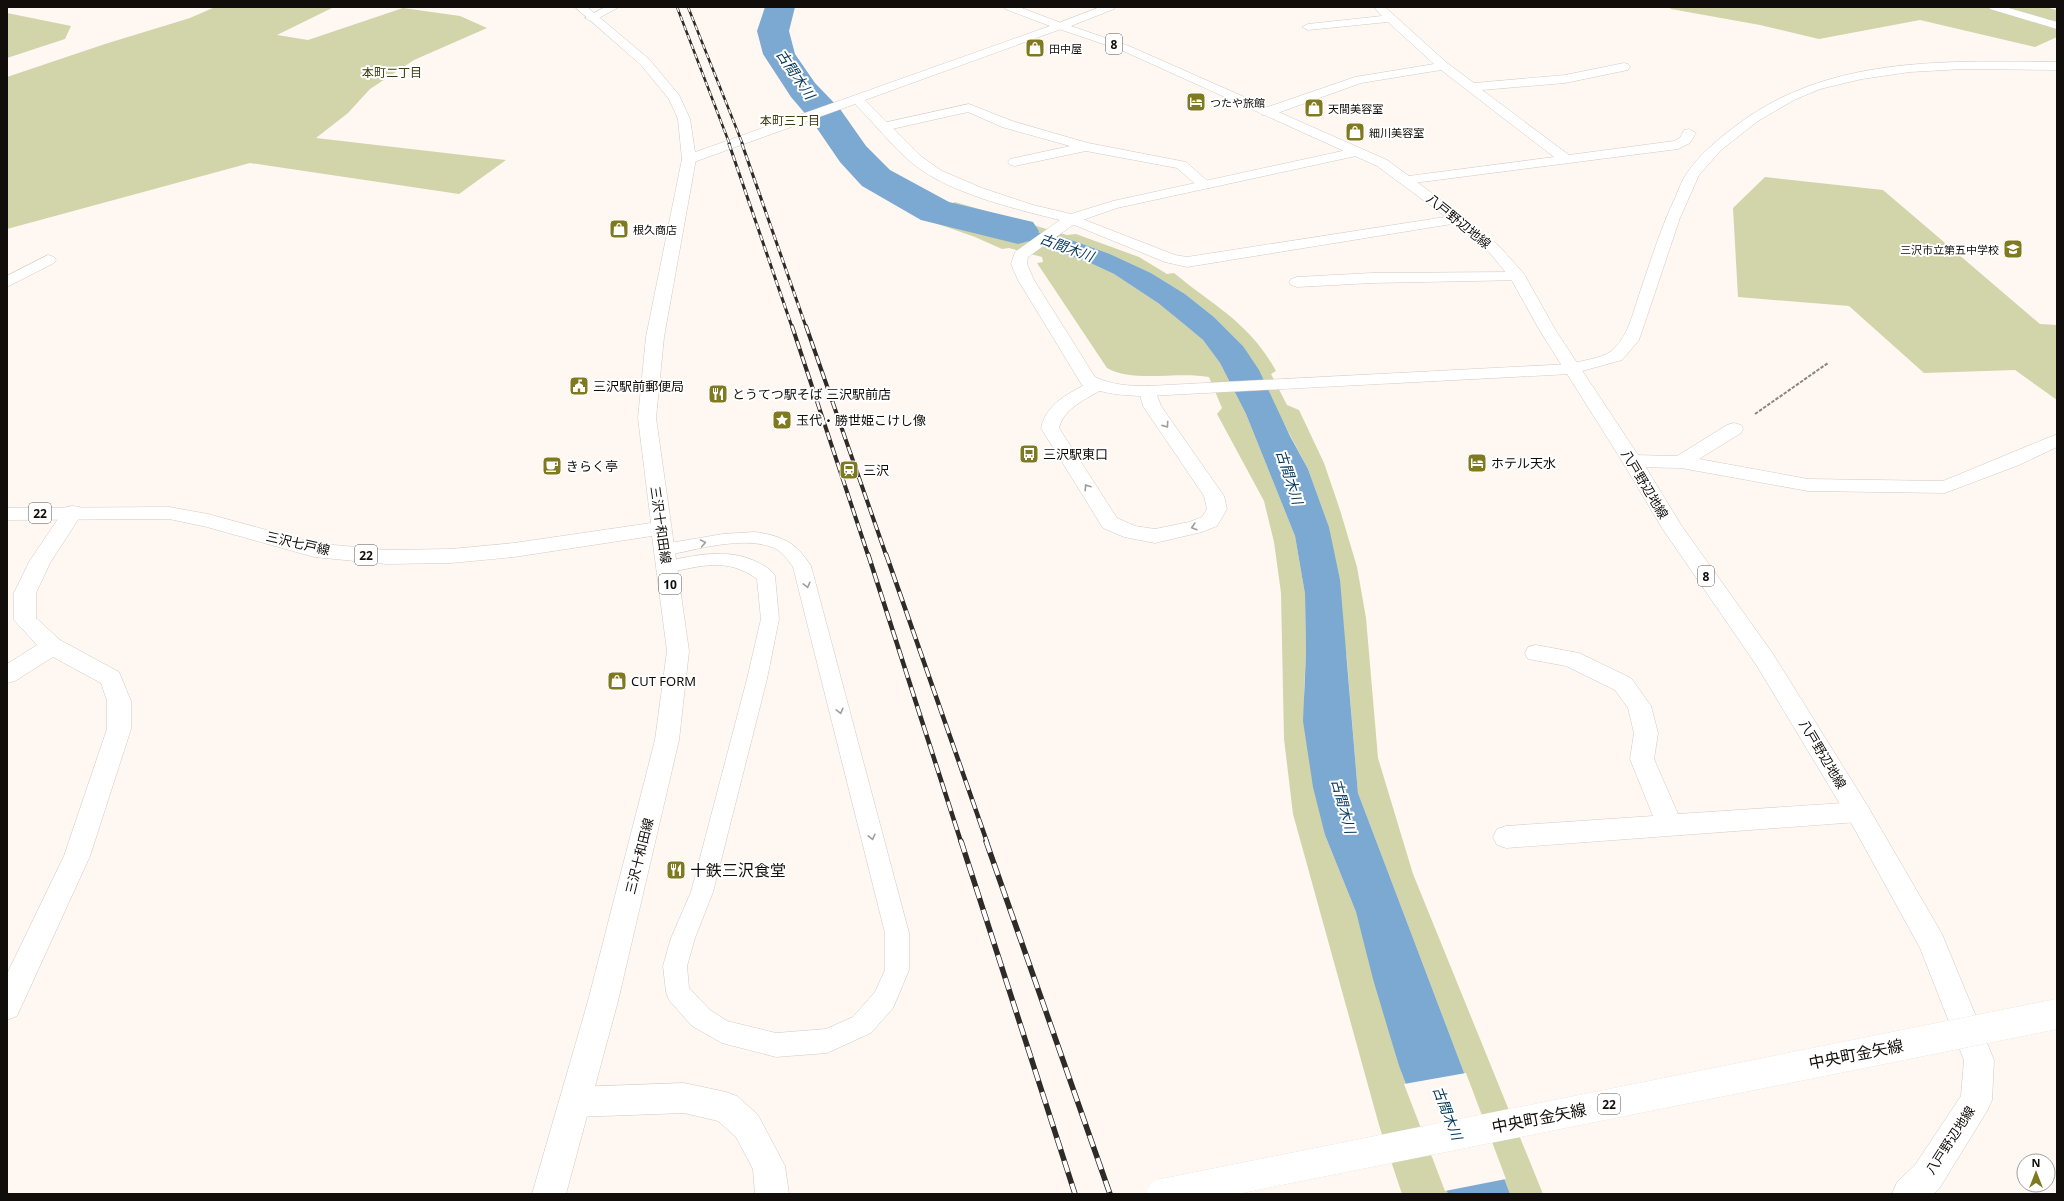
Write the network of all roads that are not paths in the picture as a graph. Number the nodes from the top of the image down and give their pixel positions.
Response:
1 (614, 7) edge
2 (1009, 7) edge
3 (1110, 7) edge
4 (1379, 7) edge
5 (1994, 7) edge
6 (585, 12) edge
7 (1391, 18) junction
8 (1060, 26) junction
9 (2057, 26) edge
10 (1308, 27) dead end
11 (1444, 66) junction
12 (2057, 66) edge
13 (1624, 67) dead end
14 (1473, 87) junction
15 (851, 100) junction
16 (1267, 112) junction
17 (884, 127) junction
18 (1689, 133) dead end
19 (1086, 147) junction
20 (1356, 152) junction
21 (689, 159) junction
22 (1566, 159) junction
23 (1015, 162) dead end
24 (1406, 180) junction
25 (1206, 185) junction
26 (1458, 219) junction
27 (1067, 222) junction
28 (48, 260) dead end
29 (1518, 277) junction
30 (7, 282) edge
31 (1297, 282) dead end
32 (1571, 368) junction
33 (1097, 386) junction
34 (1148, 391) junction
35 (1734, 429) road end
36 (2057, 440) edge
37 (1632, 461) junction
38 (1681, 462) junction
39 (73, 512) junction
40 (7, 514) edge
41 (661, 528) junction
42 (666, 558) junction
43 (52, 646) junction
44 (1536, 653) dead end
45 (7, 675) edge
46 (1858, 812) junction
47 (1670, 826) junction
48 (1506, 837) dead end
49 (7, 1006) edge
50 (2057, 1014) edge
51 (576, 1102) junction
52 (550, 1194) edge
53 (772, 1194) edge
54 (1162, 1194) edge
55 (1909, 1194) edge

1 - 6 street
2 - 8 street, 八戸野辺地線
3 - 8 street
4 - 7 street
5 - 9 street
6 - 21 street, 三沢十和田線 / 10
7 - 10 street
7 - 11 street
8 - 15 street
8 - 16 street, 八戸野辺地線 / 8
11 - 14 street
11 - 16 street
12 - 32 street
13 - 14 street
14 - 22 street
15 - 17 street
15 - 21 street
16 - 20 street, 八戸野辺地線 / 8
17 - 19 street
17 - 27 street
18 - 22 street
19 - 23 street
19 - 25 street
20 - 24 street, 八戸野辺地線 / 8
20 - 25 street
21 - 41 street, 三沢十和田線 / 10
22 - 24 street
24 - 26 street, 八戸野辺地線 / 8
25 - 27 street
26 - 27 street
26 - 29 street, 八戸野辺地線 / 8
27 - 33 street
28 - 30 street
29 - 31 street
29 - 32 street, 八戸野辺地線 / 8
32 - 34 street
32 - 37 street, 八戸野辺地線 / 8
33 - 34 street
34 -> 33 street
35 - 38 street
36 - 38 street
37 - 38 street
37 - 46 street, 八戸野辺地線 / 8
39 - 40 street, 三沢七戸線 / 22
39 - 41 street, 三沢七戸線 / 22
39 - 43 street
41 - 42 street, 三沢十和田線 / 10
42 -> 42 lane
42 - 51 street, 三沢十和田線 / 10
43 - 45 street
43 - 49 street
44 - 47 street
46 - 47 street
46 - 55 street, 八戸野辺地線 / 8
47 - 48 street
50 - 54 street, 中央町金矢線 / 22, bridge
51 - 52 street, 三沢十和田線 / 10
51 - 53 street

